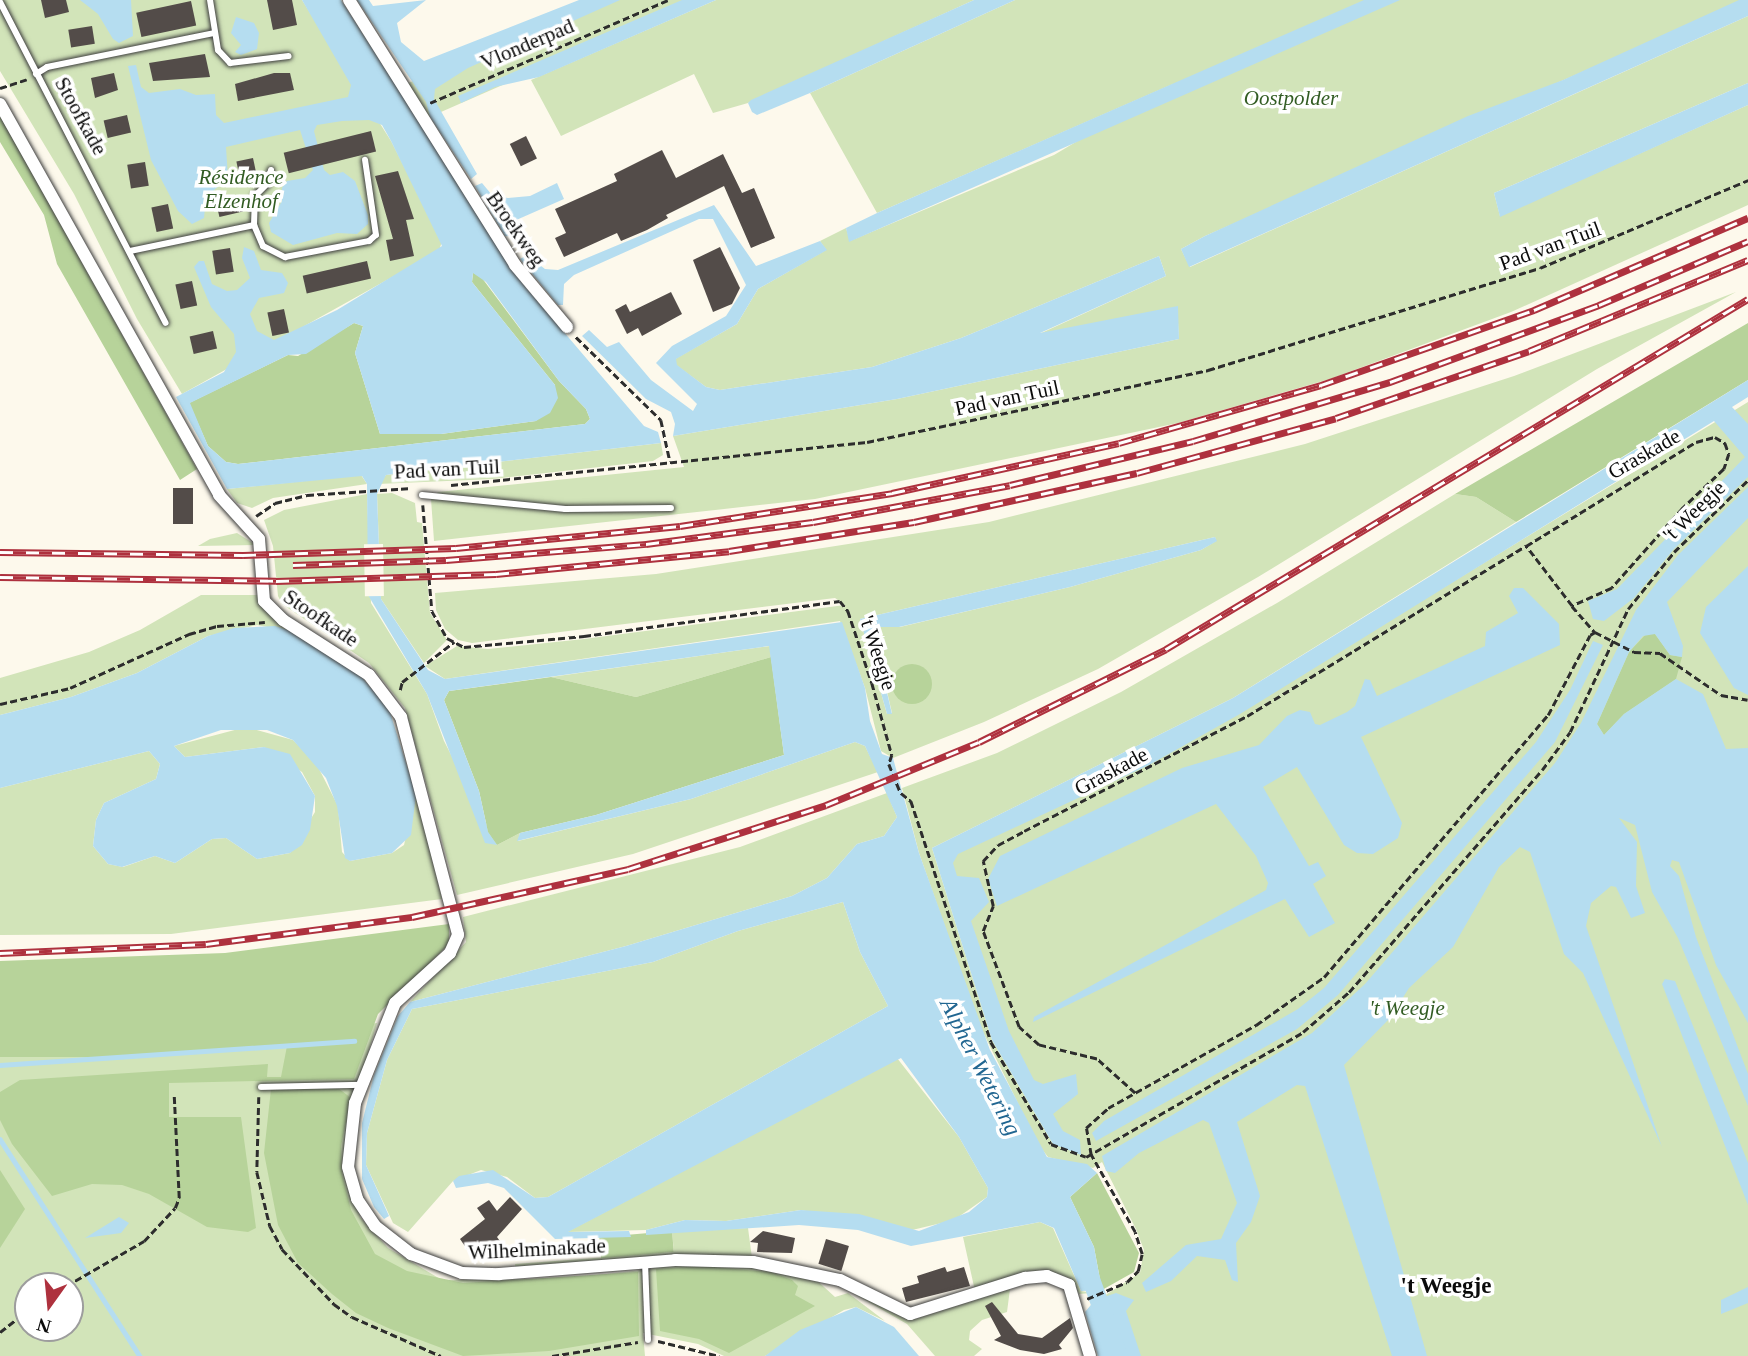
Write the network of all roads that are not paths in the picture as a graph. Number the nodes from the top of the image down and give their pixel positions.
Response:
1 (210, 0) edge
2 (349, 0) edge
3 (0, 2) edge
4 (214, 33) junction
5 (289, 56) dead end
6 (36, 74) junction
7 (0, 104) edge
8 (365, 160) dead end
9 (271, 170) dead end
10 (254, 225) junction
11 (130, 251) junction
12 (166, 323) dead end
13 (567, 327) road end
14 (421, 491) road end
15 (671, 508) dead end
16 (388, 1016) joint
17 (360, 1085) junction
18 (261, 1087) road end
19 (645, 1262) junction
20 (648, 1340) road end
21 (1090, 1356) edge

1 - 4 lane
2 - 13 street, Broekweg
3 - 6 lane, Stoofkade
4 - 5 lane
4 - 6 lane, Stoofkade
6 - 11 lane, Stoofkade
7 - 16 street, Stoofkade
8 - 10 lane
9 - 10 lane
10 - 11 lane
11 - 12 lane, Stoofkade
14 - 15 lane
16 - 17 street, Wilhelminakade
17 - 18 lane
17 - 19 street, Wilhelminakade
19 - 20 lane
19 - 21 street, Wilhelminakade

